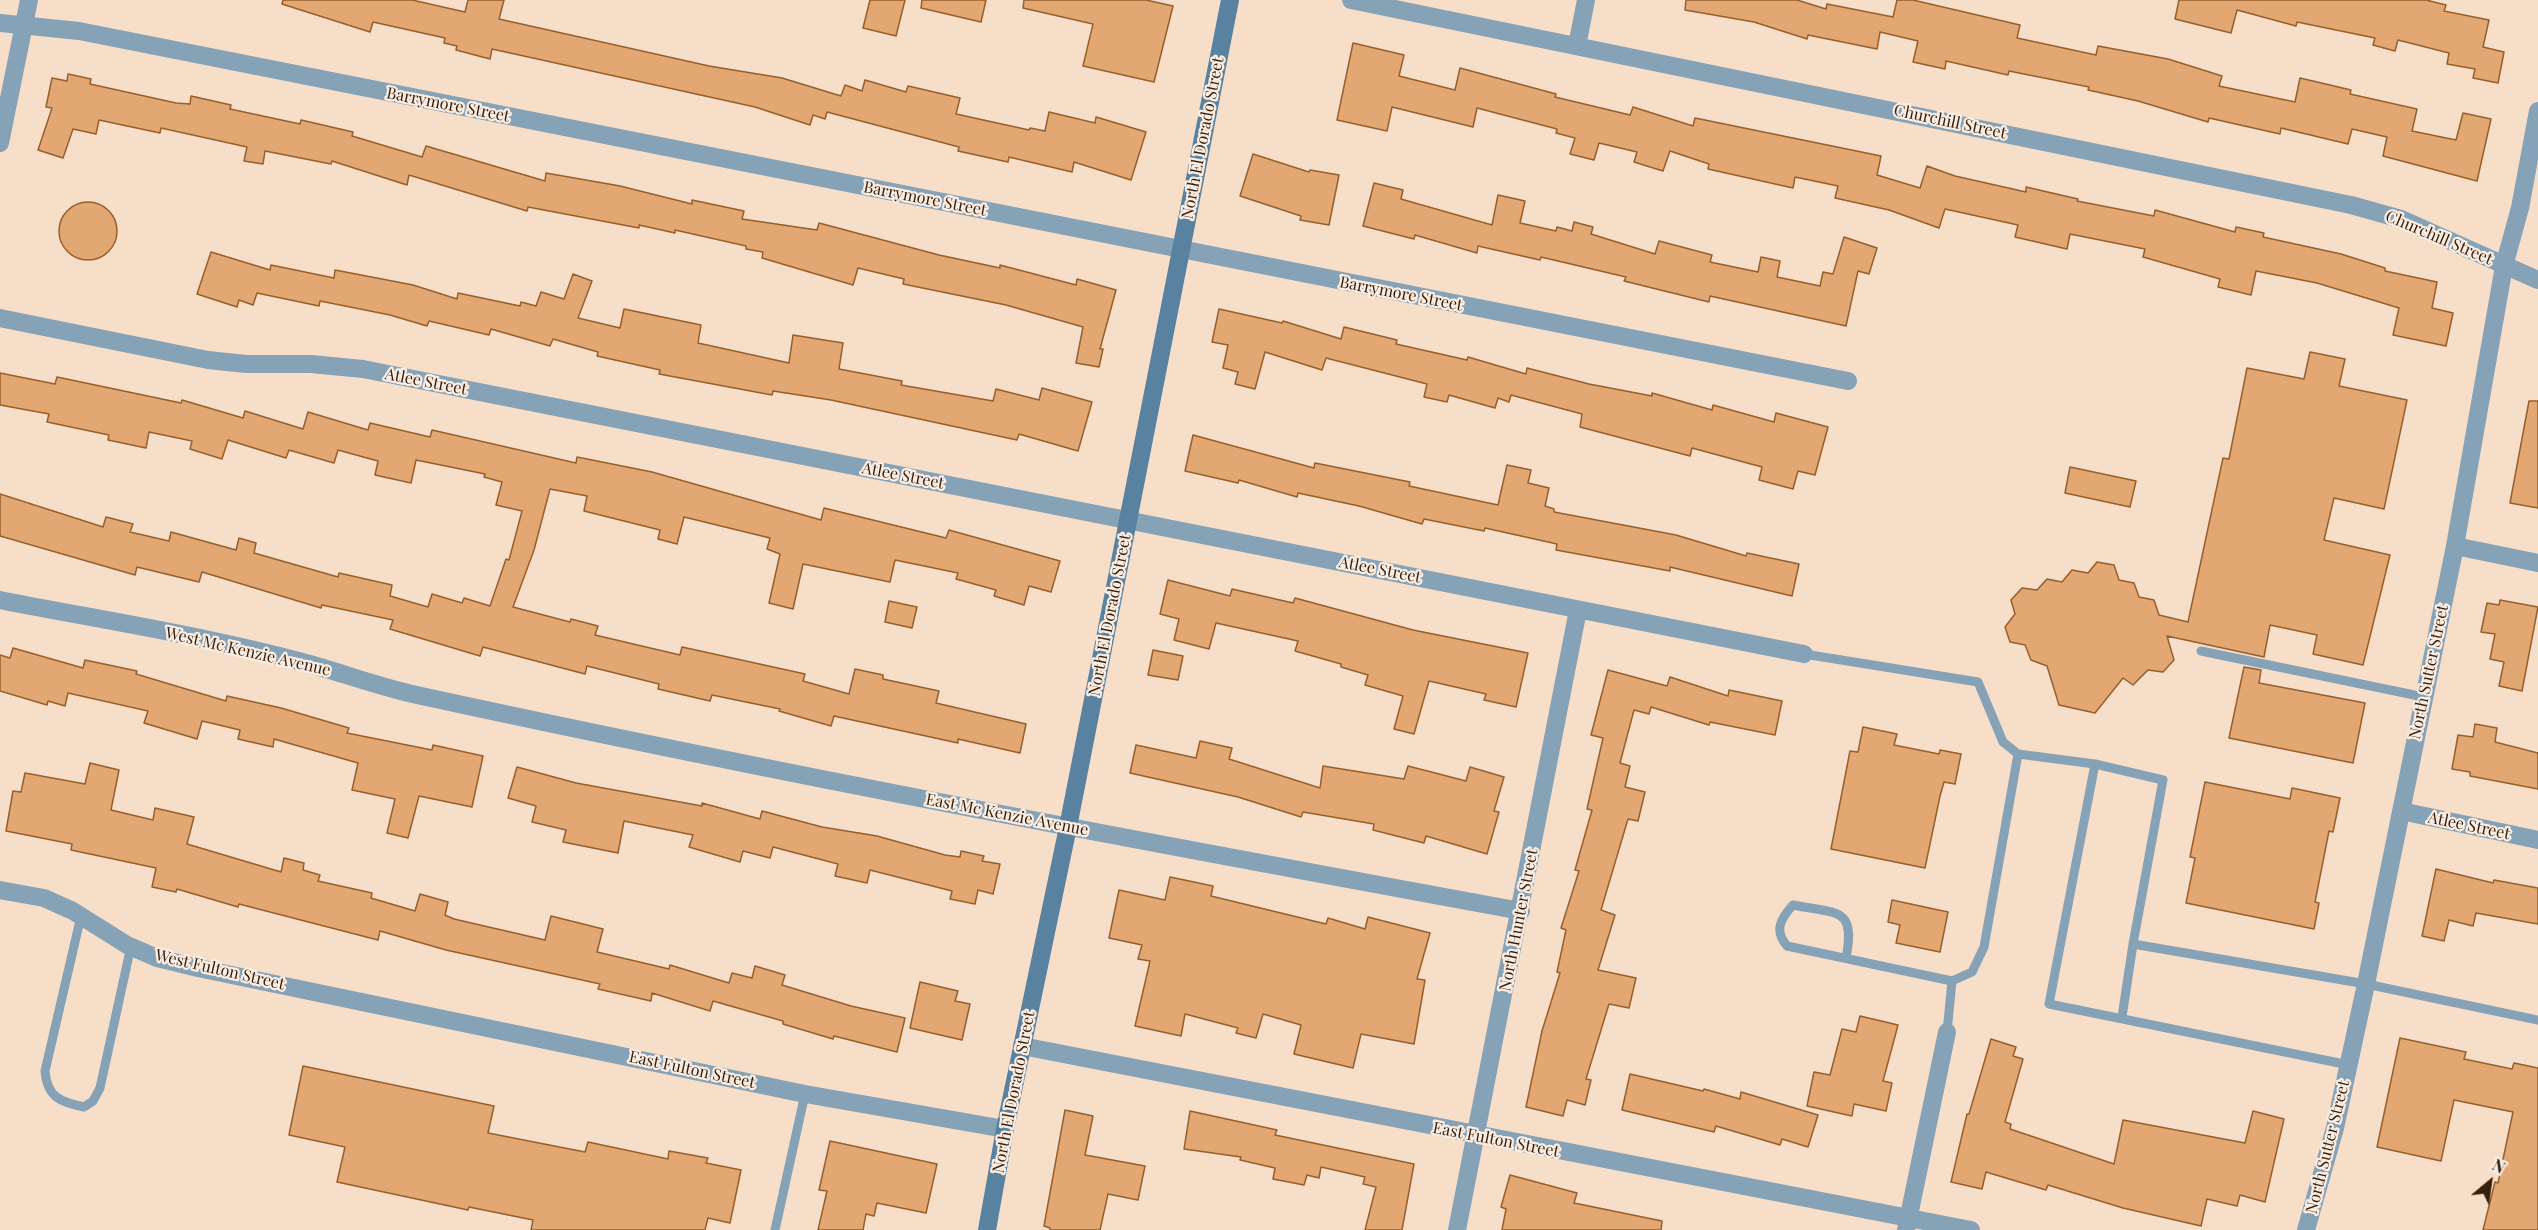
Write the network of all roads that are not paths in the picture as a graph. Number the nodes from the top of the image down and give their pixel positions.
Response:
1 (29, 0) edge
2 (1230, 0) edge
3 (1352, 0) edge
4 (1586, 0) edge
5 (1418, 7) edge
6 (0, 23) edge
7 (24, 25) junction
8 (1577, 46) junction
9 (2538, 111) edge
10 (0, 143) edge
11 (1182, 251) junction
12 (2504, 266) junction
13 (2538, 280) edge
14 (0, 318) edge
15 (1848, 381) dead end
16 (1128, 520) junction
17 (2455, 546) junction
18 (2538, 562) edge
19 (0, 600) edge
20 (1578, 610) junction
21 (2201, 651) dead end
22 (1804, 654) joint
23 (2424, 697) junction
24 (495, 711) joint
25 (2018, 754) junction
26 (2095, 764) junction
27 (2401, 811) junction
28 (1068, 827) junction
29 (2538, 840) edge
30 (0, 890) edge
31 (1521, 911) junction
32 (81, 916) junction
33 (2133, 944) junction
34 (131, 946) junction
35 (1846, 958) junction
36 (1952, 981) junction
37 (2366, 984) junction
38 (380, 1004) joint
39 (2122, 1017) junction
40 (2538, 1020) edge
41 (1947, 1032) joint
42 (1022, 1046) junction
43 (2349, 1065) junction
44 (805, 1094) junction
45 (1005, 1129) junction
46 (1476, 1136) junction
47 (1907, 1223) edge
48 (775, 1230) edge
49 (987, 1230) edge
50 (1457, 1230) edge
51 (1971, 1230) edge
52 (2306, 1230) edge

1 - 7 street
2 - 11 main road, North El Dorado Street
3 - 5 street, Churchill Street
4 - 8 street
5 - 8 street, Churchill Street
6 - 7 street, Barrymore Street
7 - 10 street
7 - 11 street, Barrymore Street
8 - 12 street, Churchill Street
9 - 12 street, North Sutter Street
11 - 15 street, Barrymore Street
11 - 16 main road, North El Dorado Street
12 - 13 street, Churchill Street
12 - 17 street, North Sutter Street
14 - 16 street, Atlee Street
16 - 20 street, Atlee Street
16 - 28 main road, North El Dorado Street
17 - 18 street
17 - 23 street, North Sutter Street
19 - 24 street, West Mc Kenzie Avenue
20 - 22 street, Atlee Street
20 - 31 street, North Hunter Street
21 - 23 lane
22 - 25 lane
23 - 27 street, North Sutter Street
24 - 28 street, East Mc Kenzie Avenue
25 - 26 lane
25 - 36 lane
26 - 33 lane
26 - 39 lane
27 - 29 street, Atlee Street
27 - 37 street, North Sutter Street
28 - 31 street, East Mc Kenzie Avenue
28 - 42 main road, North El Dorado Street
30 - 32 street, West Fulton Street
31 - 46 street, North Hunter Street
32 - 34 street, West Fulton Street
32 - 34 lane
33 - 37 lane
33 - 39 lane
34 - 38 street, West Fulton Street
35 - 35 lane
35 - 36 lane
36 - 41 lane
37 - 40 lane
37 - 43 street, North Sutter Street
38 - 44 street, East Fulton Street
39 - 43 lane
41 - 47 street
42 - 45 main road, North El Dorado Street
42 - 46 street, East Fulton Street
43 - 52 street, North Sutter Street
44 - 45 street, East Fulton Street
44 - 48 lane
45 - 49 main road, North El Dorado Street
46 - 47 street, East Fulton Street
46 - 50 street, North Hunter Street
47 - 51 street, East Fulton Street

